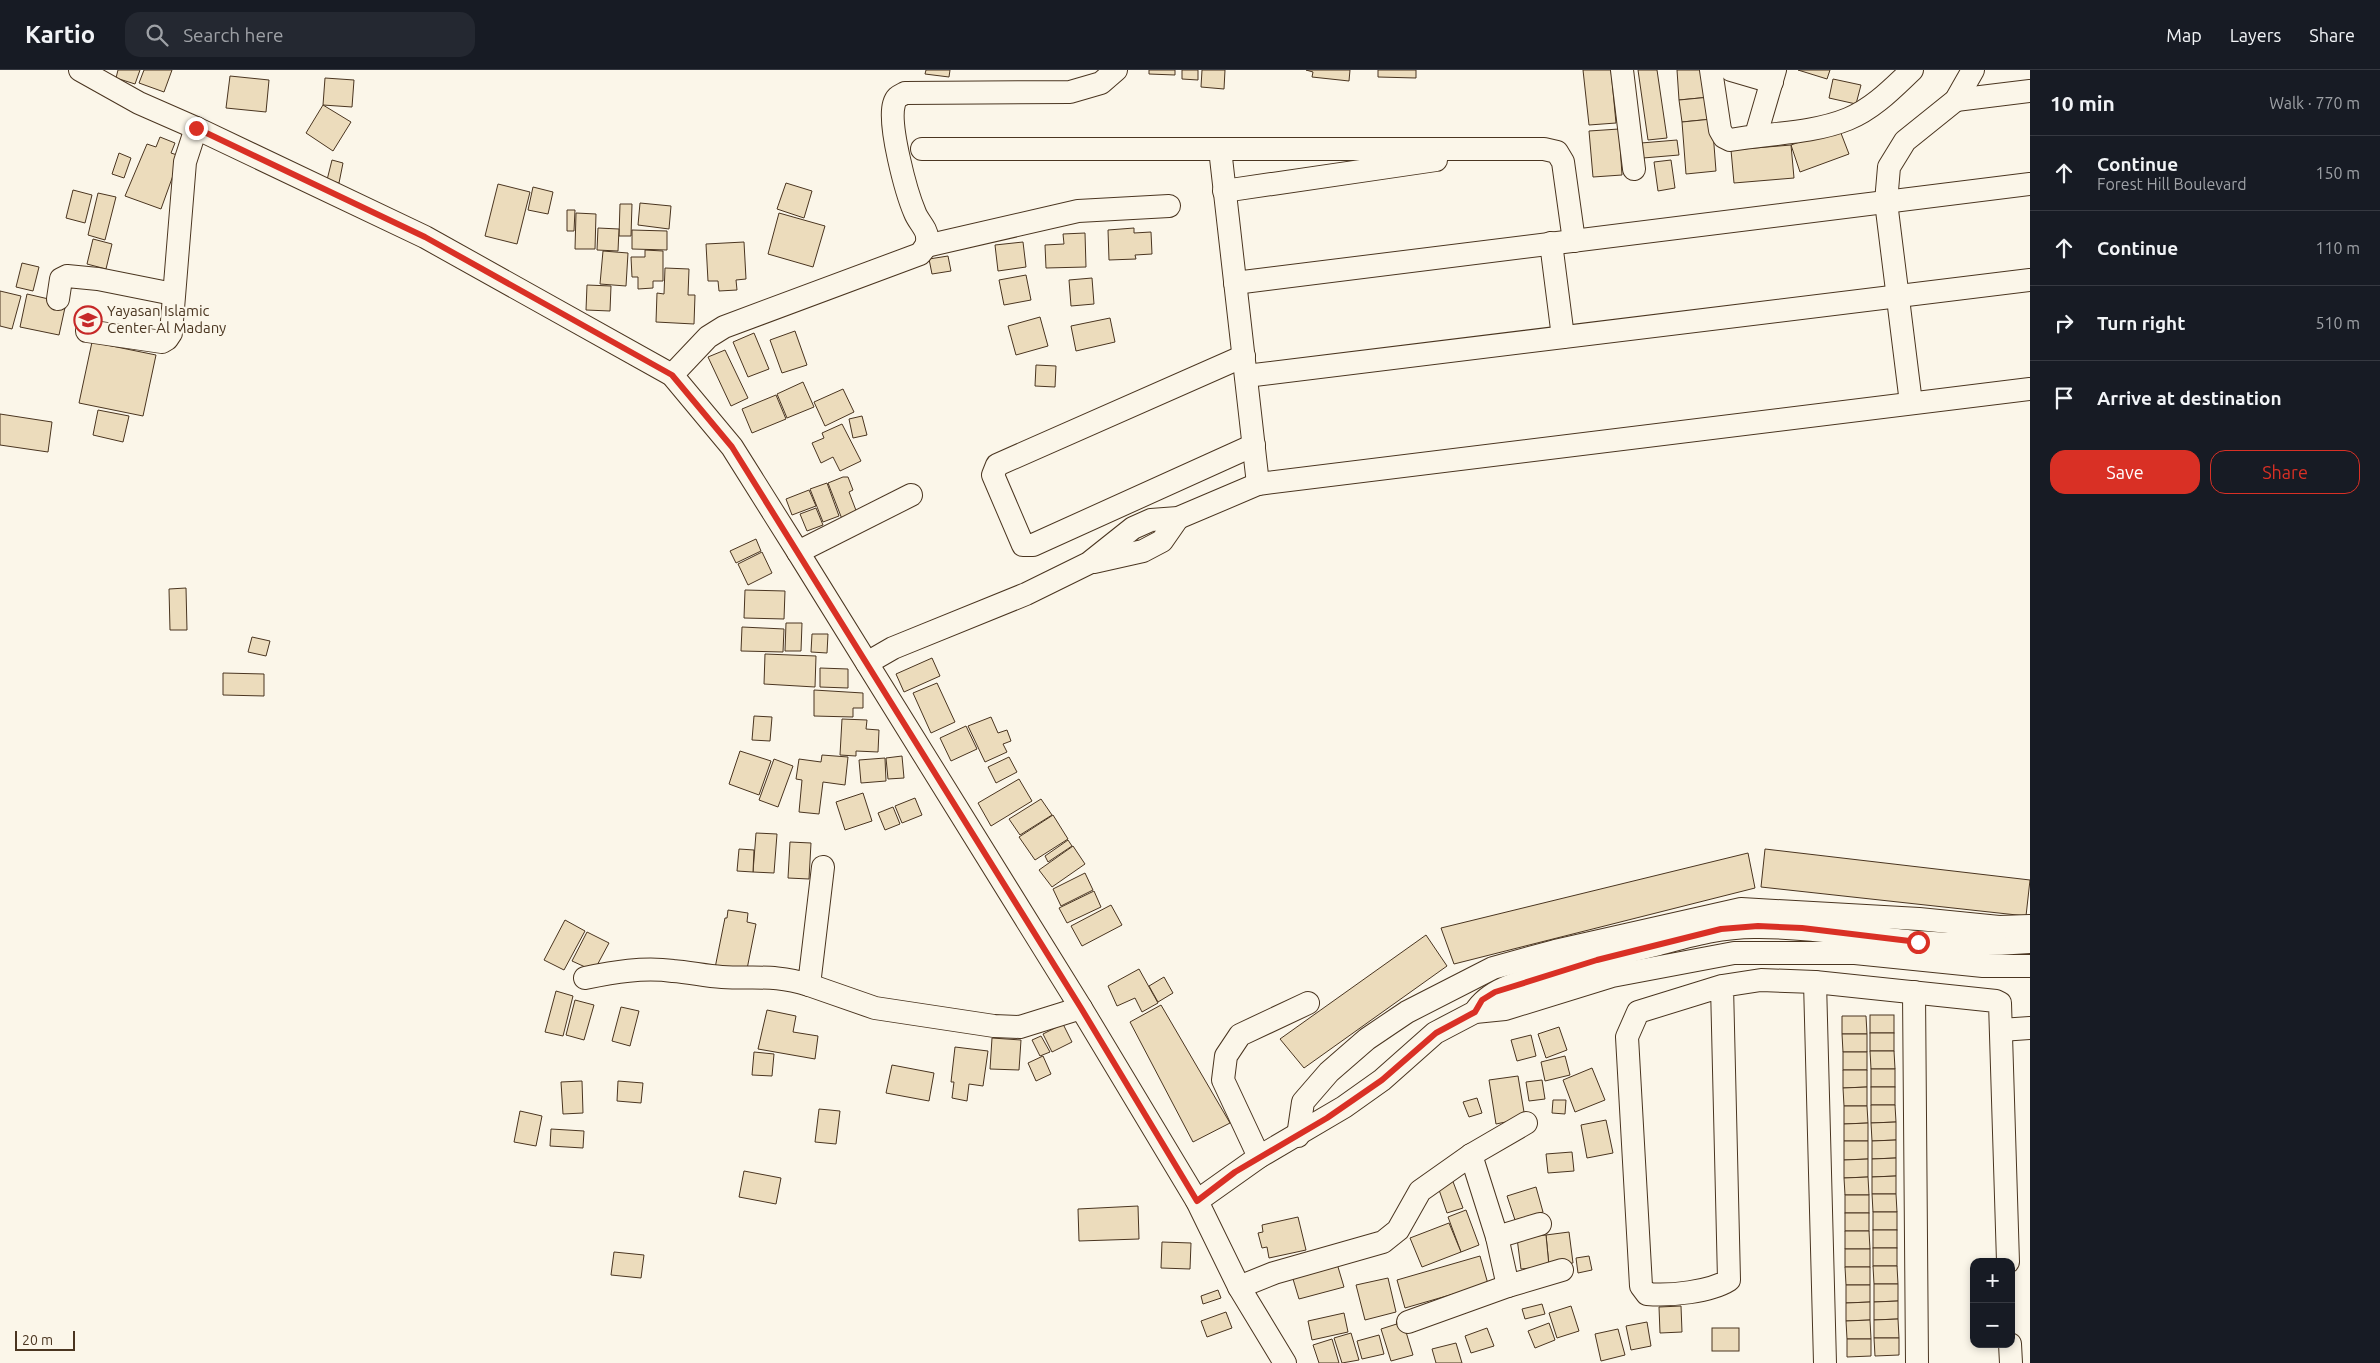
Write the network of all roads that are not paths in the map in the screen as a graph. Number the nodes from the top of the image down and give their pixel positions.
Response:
1 (80, 70) edge
2 (1116, 70) edge
3 (1622, 70) edge
4 (1711, 70) edge
5 (1731, 70) edge
6 (1912, 70) edge
7 (1973, 70) edge
8 (1774, 76) edge
9 (2030, 91) edge
10 (1956, 100) junction
11 (196, 128) junction
12 (1756, 135) junction
13 (1514, 148) junction
14 (922, 149) dead end
15 (1220, 149) junction
16 (1634, 169) dead end
17 (2030, 184) edge
18 (1224, 191) junction
19 (1886, 202) junction
20 (1169, 206) dead end
21 (1574, 240) junction
22 (1551, 243) junction
23 (926, 246) junction
24 (2030, 280) edge
25 (1235, 283) junction
26 (173, 294) junction
27 (1898, 296) junction
28 (58, 299) dead end
29 (87, 332) dead end
30 (1563, 337) junction
31 (1245, 366) junction
32 (672, 375) junction
33 (2030, 389) edge
34 (1911, 403) junction
35 (1254, 445) junction
36 (1258, 484) junction
37 (911, 495) dead end
38 (798, 552) junction
39 (867, 663) junction
40 (823, 867) dead end
41 (2030, 926) edge
42 (2030, 942) edge
43 (2030, 966) edge
44 (585, 978) dead end
45 (1815, 982) junction
46 (809, 985) junction
47 (1722, 986) junction
48 (1914, 992) junction
49 (1308, 1003) dead end
50 (1081, 1008) junction
51 (1475, 1012) junction
52 (2030, 1028) edge
53 (2001, 1030) junction
54 (1526, 1124) dead end
55 (1298, 1136) junction
56 (1471, 1155) junction
57 (1259, 1157) junction
58 (1197, 1201) junction
59 (1540, 1224) dead end
60 (1497, 1237) junction
61 (2008, 1258) edge
62 (1562, 1270) dead end
63 (1508, 1286) junction
64 (1239, 1287) junction
65 (1408, 1322) dead end
66 (2010, 1348) edge
67 (1285, 1363) edge
68 (1825, 1363) edge
69 (1917, 1363) edge
70 (2011, 1363) edge

1 - 11 street
2 - 23 street
3 - 16 street
4 - 12 street
5 - 8 street
6 - 12 street
7 - 10 street
8 - 12 street
9 - 10 street
10 - 19 street
11 - 26 street
11 - 32 street
13 - 15 street
13 - 18 street
13 - 21 street
14 - 15 street
15 - 18 street
17 - 19 street
18 - 25 street
19 - 21 street
19 - 27 street
20 - 23 street
21 - 22 street
22 - 25 street
22 - 30 street
23 - 32 street
24 - 27 street
25 - 31 street
26 - 28 street
26 - 29 street
27 - 30 street
27 - 34 street
30 - 31 street
31 - 35 street
31 - 35 street
32 - 38 street
33 - 34 street
34 - 36 street
35 - 36 street
36 - 39 street
37 - 38 street
38 - 39 street
39 - 50 street
40 - 46 street
41 - 55 street
42 - 51 street
43 - 51 street
44 - 46 street
45 - 47 street
45 - 48 street
45 - 68 street
46 - 50 street
47 - 47 street
48 - 53 street
48 - 69 street
49 - 57 street
50 - 58 street
51 - 55 street
52 - 53 street
53 - 61 street
54 - 56 street
55 - 57 street
56 - 60 street
56 - 64 street
57 - 58 street
58 - 64 street
59 - 60 street
60 - 63 street
62 - 63 street
63 - 65 street
64 - 67 street
66 - 70 street

